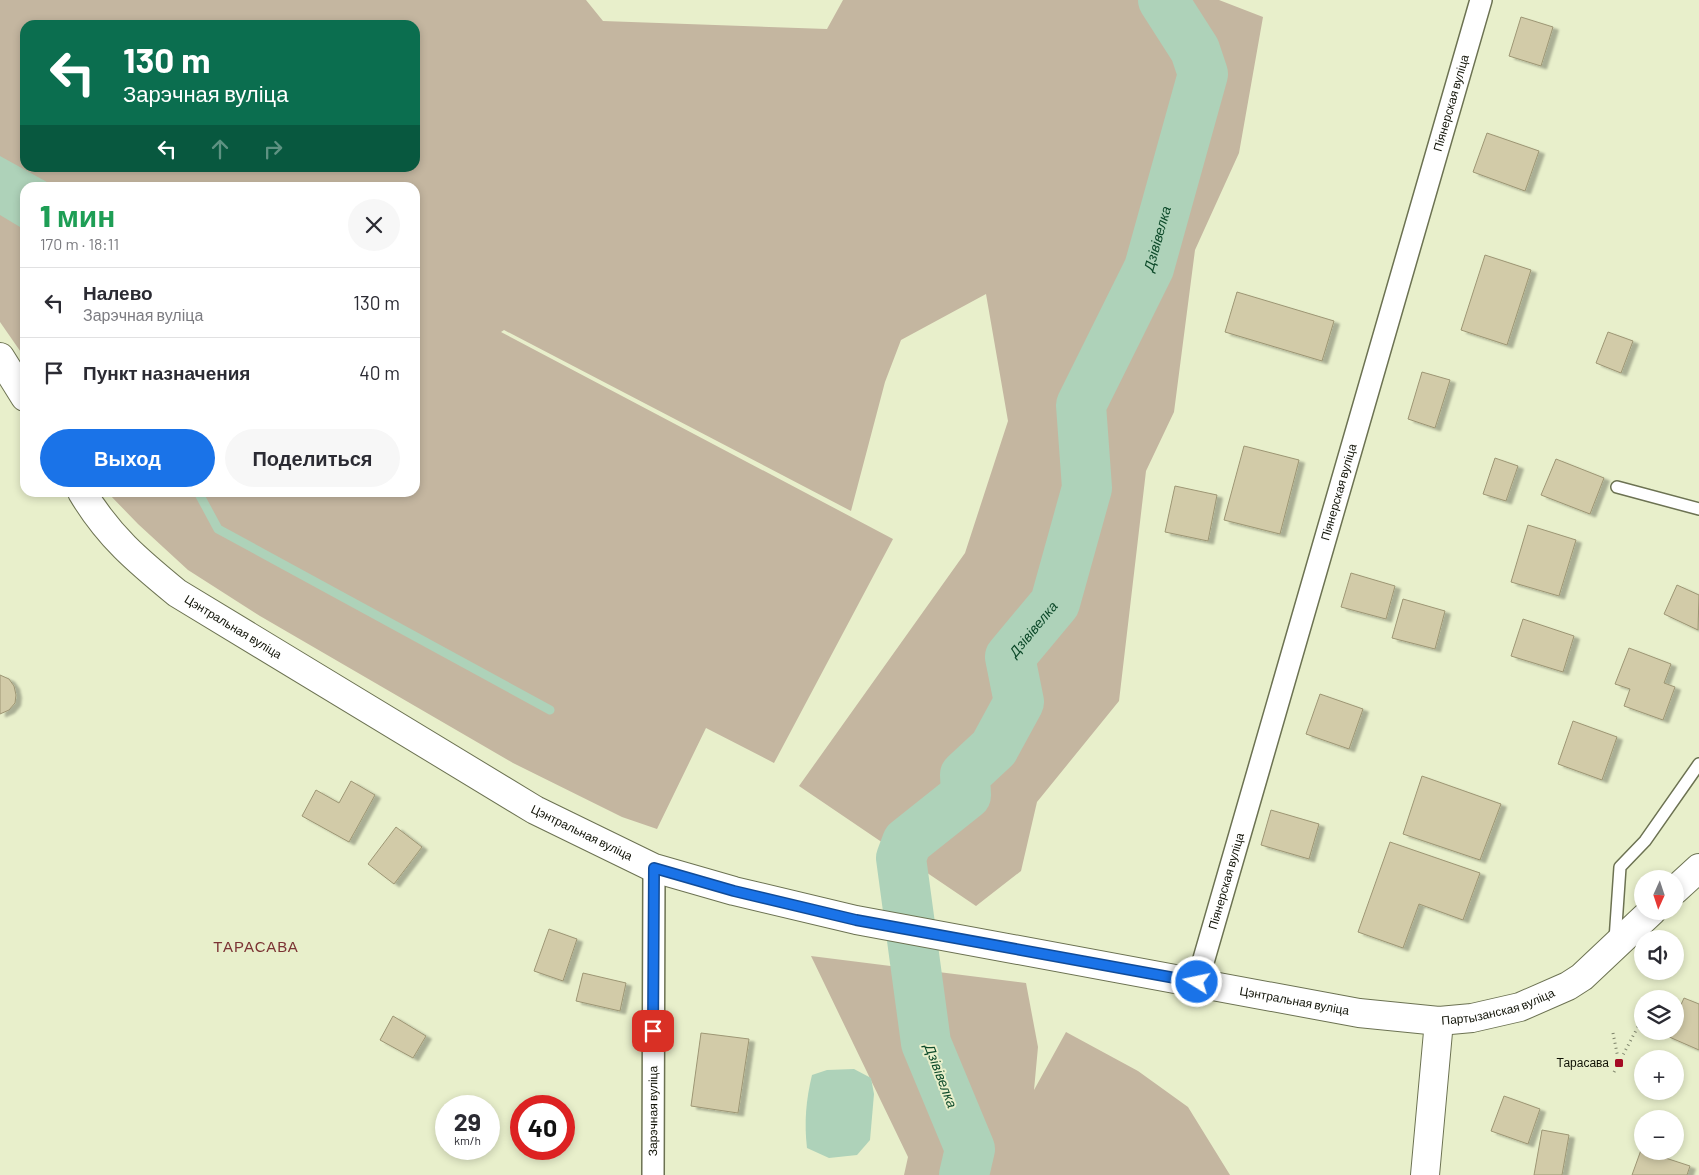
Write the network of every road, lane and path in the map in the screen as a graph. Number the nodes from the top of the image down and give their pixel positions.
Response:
1 (1481, 0) edge
2 (0, 357) edge
3 (20, 389) edge
4 (1617, 487) dead end
5 (85, 497) edge
6 (1699, 509) edge
7 (1699, 764) edge
8 (654, 868) junction
9 (1699, 868) edge
10 (1684, 882) edge
11 (1642, 920) edge
12 (1615, 946) junction
13 (1197, 982) junction
14 (1439, 1021) junction
15 (1613, 1033) dead end
16 (1634, 1034) edge
17 (1619, 1063) junction
18 (1614, 1072) dead end
19 (653, 1175) edge
20 (1425, 1175) edge

1 - 13 street, Піянерская вуліца
2 - 3 street
4 - 6 lane
5 - 8 street, Цэнтральная вуліца
7 - 12 lane
8 - 13 street, Цэнтральная вуліца
8 - 19 street, Зарэчная вуліца
9 - 10 street
11 - 12 street, Партызанская вуліца
12 - 14 street, Партызанская вуліца
13 - 14 street, Цэнтральная вуліца
14 - 20 street, Партызанская вуліца
15 - 17 path
16 - 17 path
17 - 18 path

